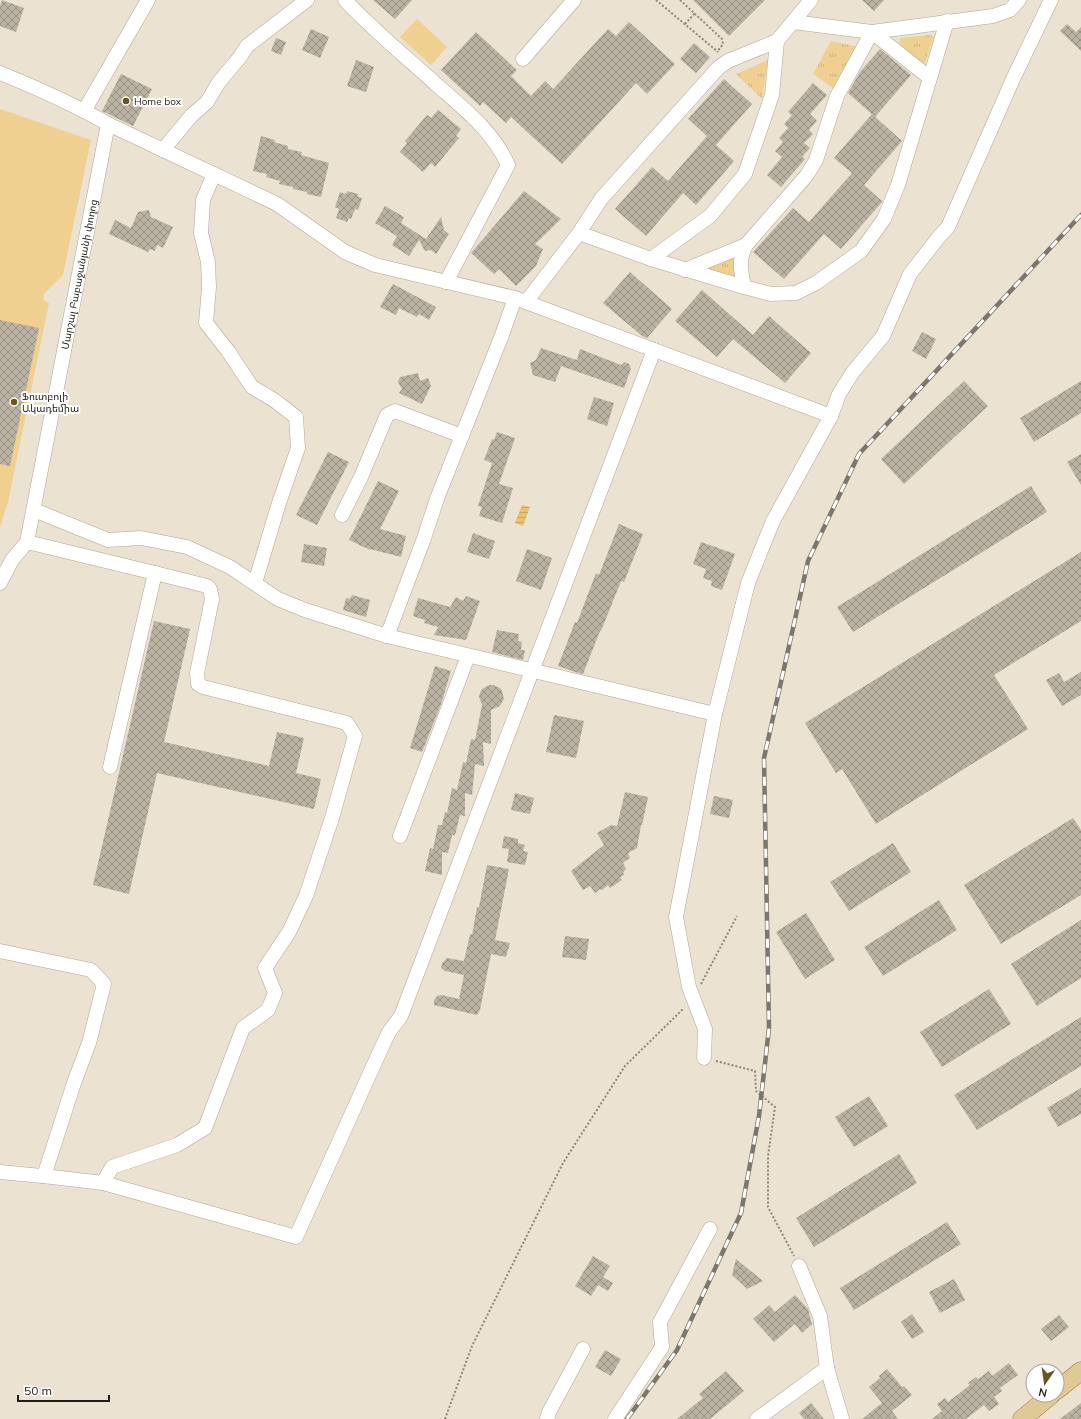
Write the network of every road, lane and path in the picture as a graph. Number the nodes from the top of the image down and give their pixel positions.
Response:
1 (148, 0) edge
2 (307, 0) edge
3 (345, 0) edge
4 (574, 0) edge
5 (656, 0) edge
6 (680, 0) edge
7 (811, 0) edge
8 (1019, 0) edge
9 (1051, 0) edge
10 (694, 13) junction
11 (793, 22) junction
12 (947, 22) junction
13 (685, 24) junction
14 (872, 32) junction
15 (777, 41) junction
16 (717, 52) junction
17 (523, 59) dead end
18 (728, 61) junction
19 (0, 73) edge
20 (930, 78) junction
21 (84, 111) junction
22 (108, 124) junction
23 (163, 150) junction
24 (214, 174) junction
25 (579, 233) junction
26 (746, 245) junction
27 (651, 260) junction
28 (685, 270) junction
29 (446, 282) junction
30 (744, 287) junction
31 (521, 300) junction
32 (654, 350) junction
33 (831, 416) junction
34 (462, 436) junction
35 (34, 510) junction
36 (342, 515) dead end
37 (108, 540) junction
38 (27, 542) junction
39 (101, 561) junction
40 (155, 573) junction
41 (0, 583) edge
42 (255, 583) junction
43 (387, 636) junction
44 (468, 656) junction
45 (532, 670) junction
46 (715, 714) junction
47 (110, 767) dead end
48 (400, 836) dead end
49 (737, 916) dead end
50 (0, 951) edge
51 (693, 999) junction
52 (704, 1058) joint
53 (0, 1172) edge
54 (44, 1176) junction
55 (103, 1183) junction
56 (710, 1229) dead end
57 (799, 1266) joint
58 (583, 1349) dead end
59 (827, 1368) junction
60 (1081, 1371) edge
61 (1065, 1384) edge
62 (1041, 1403) edge
63 (445, 1419) edge
64 (547, 1419) edge
65 (615, 1419) edge
66 (757, 1419) edge
67 (842, 1419) edge
68 (1022, 1419) edge

1 - 21 street
2 - 23 street
3 - 29 street
4 - 17 street
5 - 13 path
6 - 10 path
7 - 11 street
8 - 12 street
9 - 33 street
10 - 13 path
10 - 16 path
11 - 14 street
11 - 15 street
12 - 14 street
12 - 20 street
13 - 16 path
14 - 20 street
14 - 26 street
15 - 18 street
15 - 27 street
16 - 18 path
18 - 25 street
19 - 21 street
20 - 30 street
21 - 22 street
22 - 23 street
22 - 35 street, Մարշալ Բաբաջանյանի փողոց
23 - 24 street
24 - 29 street
24 - 42 street
25 - 27 street
25 - 31 street
26 - 28 street
26 - 30 street
27 - 28 street
28 - 30 street
29 - 31 street
31 - 32 street
31 - 34 street
32 - 33 street
32 - 45 street
33 - 46 street
34 - 36 street
34 - 43 street
35 - 37 street
35 - 38 street, Մարշալ Բաբաջանյանի փողոց
37 - 39 street
37 - 42 street
38 - 39 street
38 - 41 street
39 - 40 street
40 - 47 street
40 - 55 street
42 - 43 street
43 - 44 street
44 - 45 street
44 - 48 street
45 - 46 street
45 - 55 street
46 - 51 street
49 - 51 path
50 - 54 street
51 - 52 street
51 - 63 path
52 - 57 path
53 - 54 street
54 - 55 street
56 - 65 street
57 - 59 street
58 - 64 street
59 - 66 street
59 - 67 street
60 - 61 main road
62 - 68 main road

